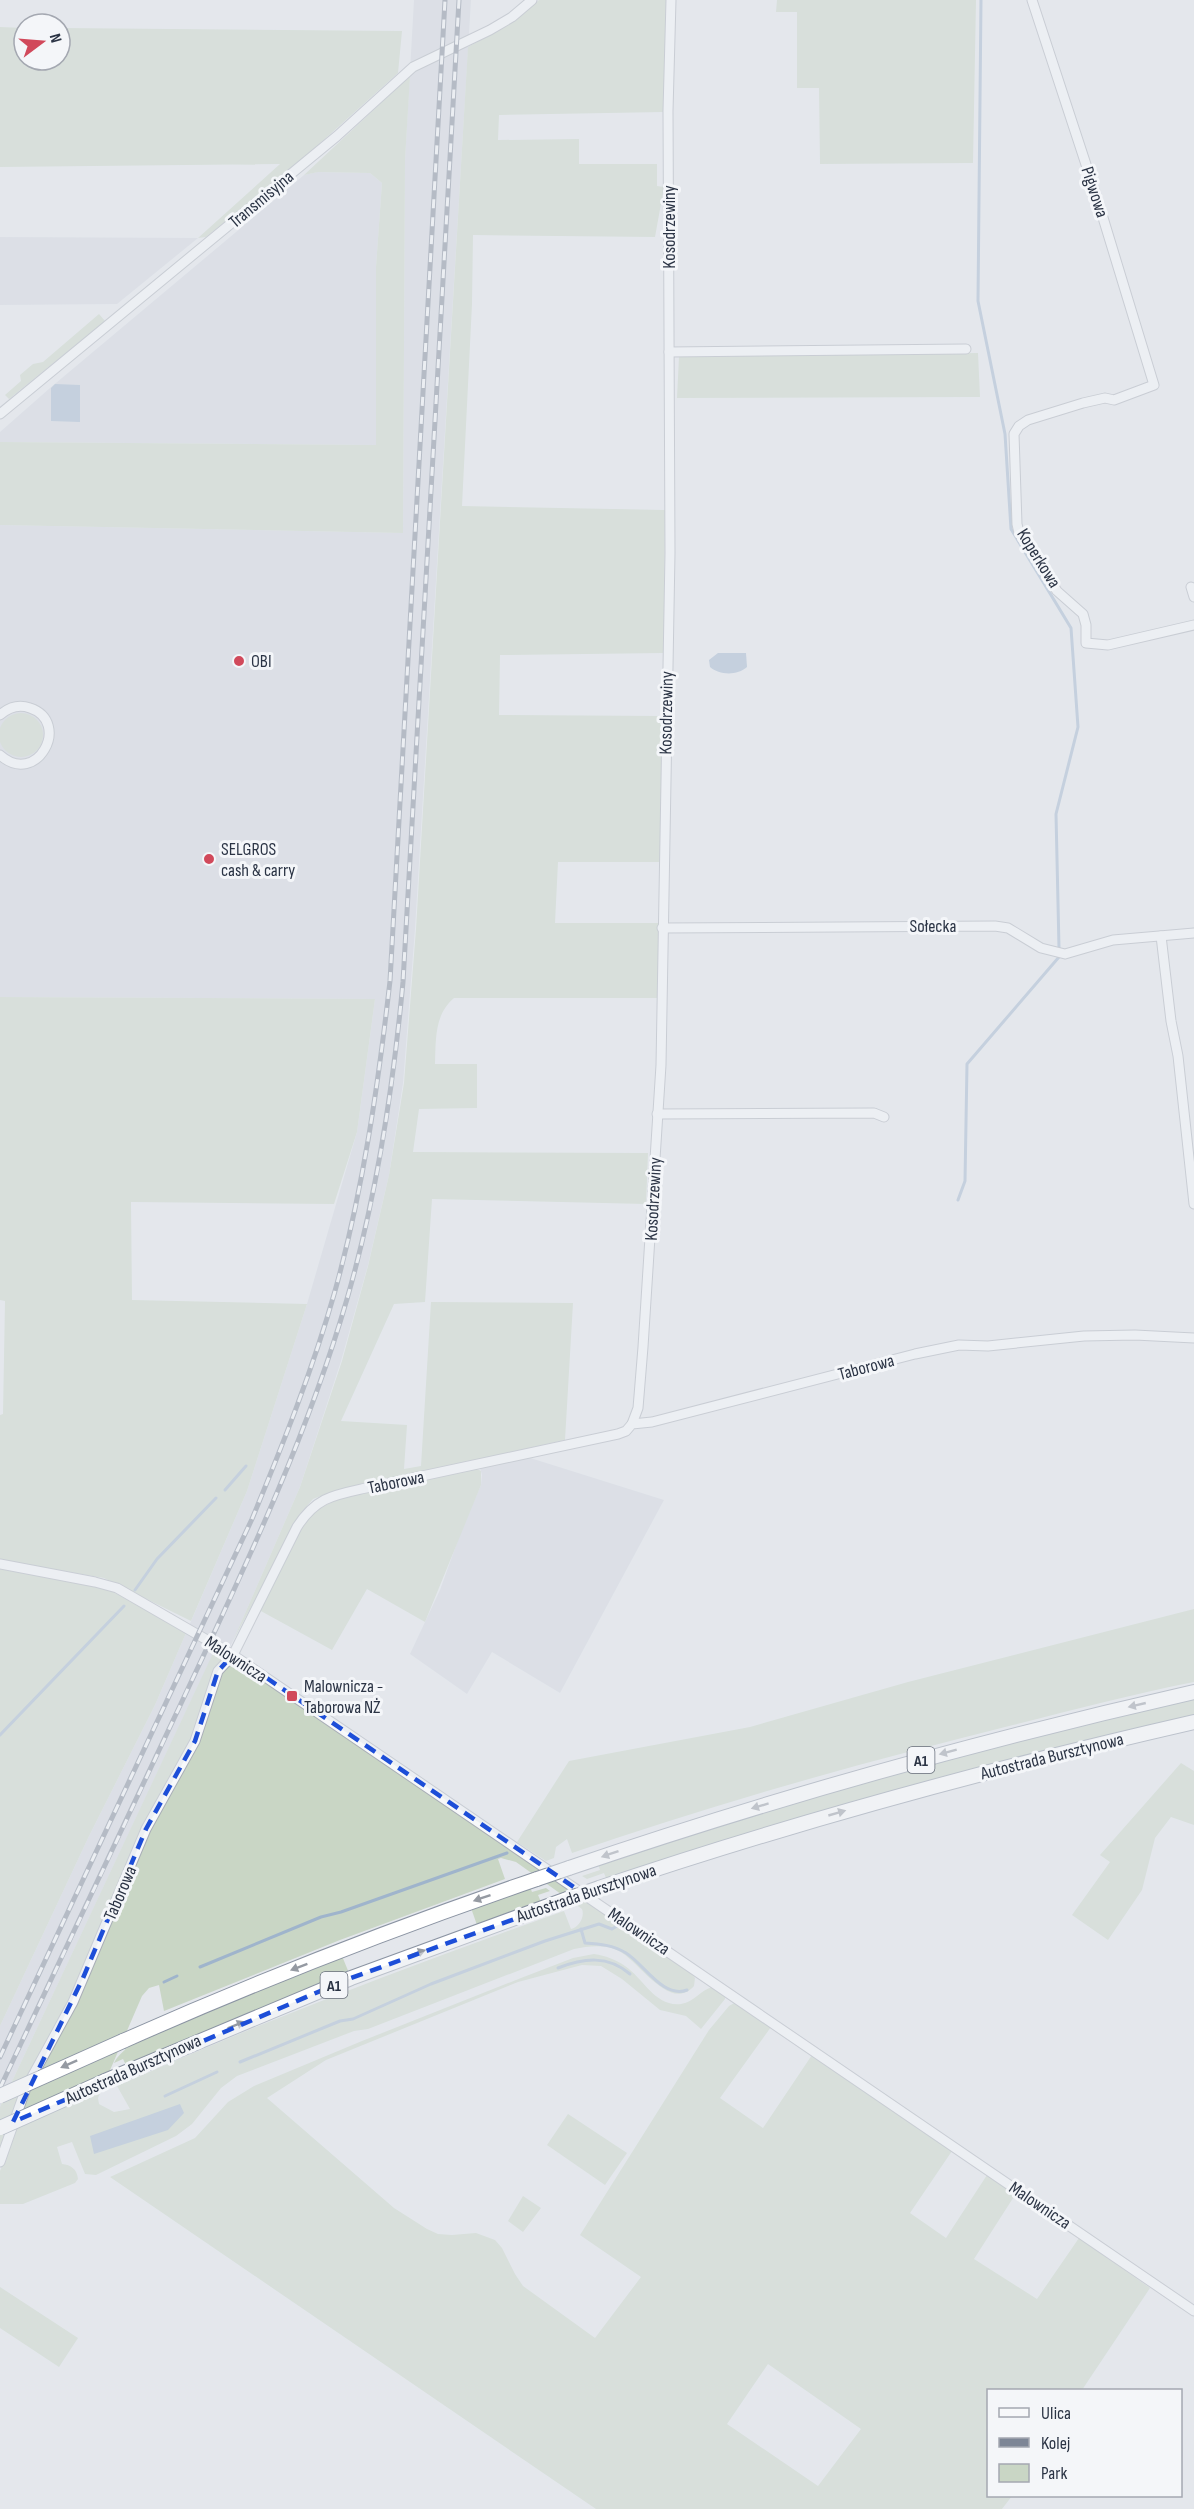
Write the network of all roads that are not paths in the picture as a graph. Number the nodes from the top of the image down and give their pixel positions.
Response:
1 (532, 0) edge
2 (671, 0) edge
3 (1032, 0) edge
4 (966, 349) dead end
5 (669, 352) junction
6 (1154, 385) joint
7 (0, 414) edge
8 (1191, 587) dead end
9 (1194, 597) edge
10 (1194, 625) edge
11 (0, 715) edge
12 (0, 755) edge
13 (663, 928) junction
14 (1194, 933) edge
15 (1161, 936) junction
16 (657, 1114) junction
17 (884, 1117) dead end
18 (1194, 1204) edge
19 (1194, 1338) edge
20 (632, 1424) junction
21 (0, 1564) edge
22 (233, 1654) junction
23 (1194, 1692) edge
24 (1194, 1722) edge
25 (0, 2096) edge
26 (0, 2128) edge
27 (0, 2162) edge
28 (1194, 2311) edge

1 - 7 street, Transmisyjna
2 - 5 street, Kosodrzewiny
3 - 6 street, Pigwowa
4 - 5 street
5 - 13 street, Kosodrzewiny
6 - 10 street, Koperkowa
8 - 9 street
11 - 12 street
13 - 15 street, Sołecka
13 - 16 street, Kosodrzewiny
14 - 15 street, Sołecka
15 - 18 street
16 - 17 street
16 - 20 street, Kosodrzewiny
19 - 20 street, Taborowa
20 - 22 street, Taborowa
21 - 22 street, Malownicza
22 - 27 street, Taborowa
22 - 28 street, Malownicza
23 -> 25 highway, Autostrada Bursztynowa / A1, bridge
26 -> 24 highway, Autostrada Bursztynowa / A1, bridge

